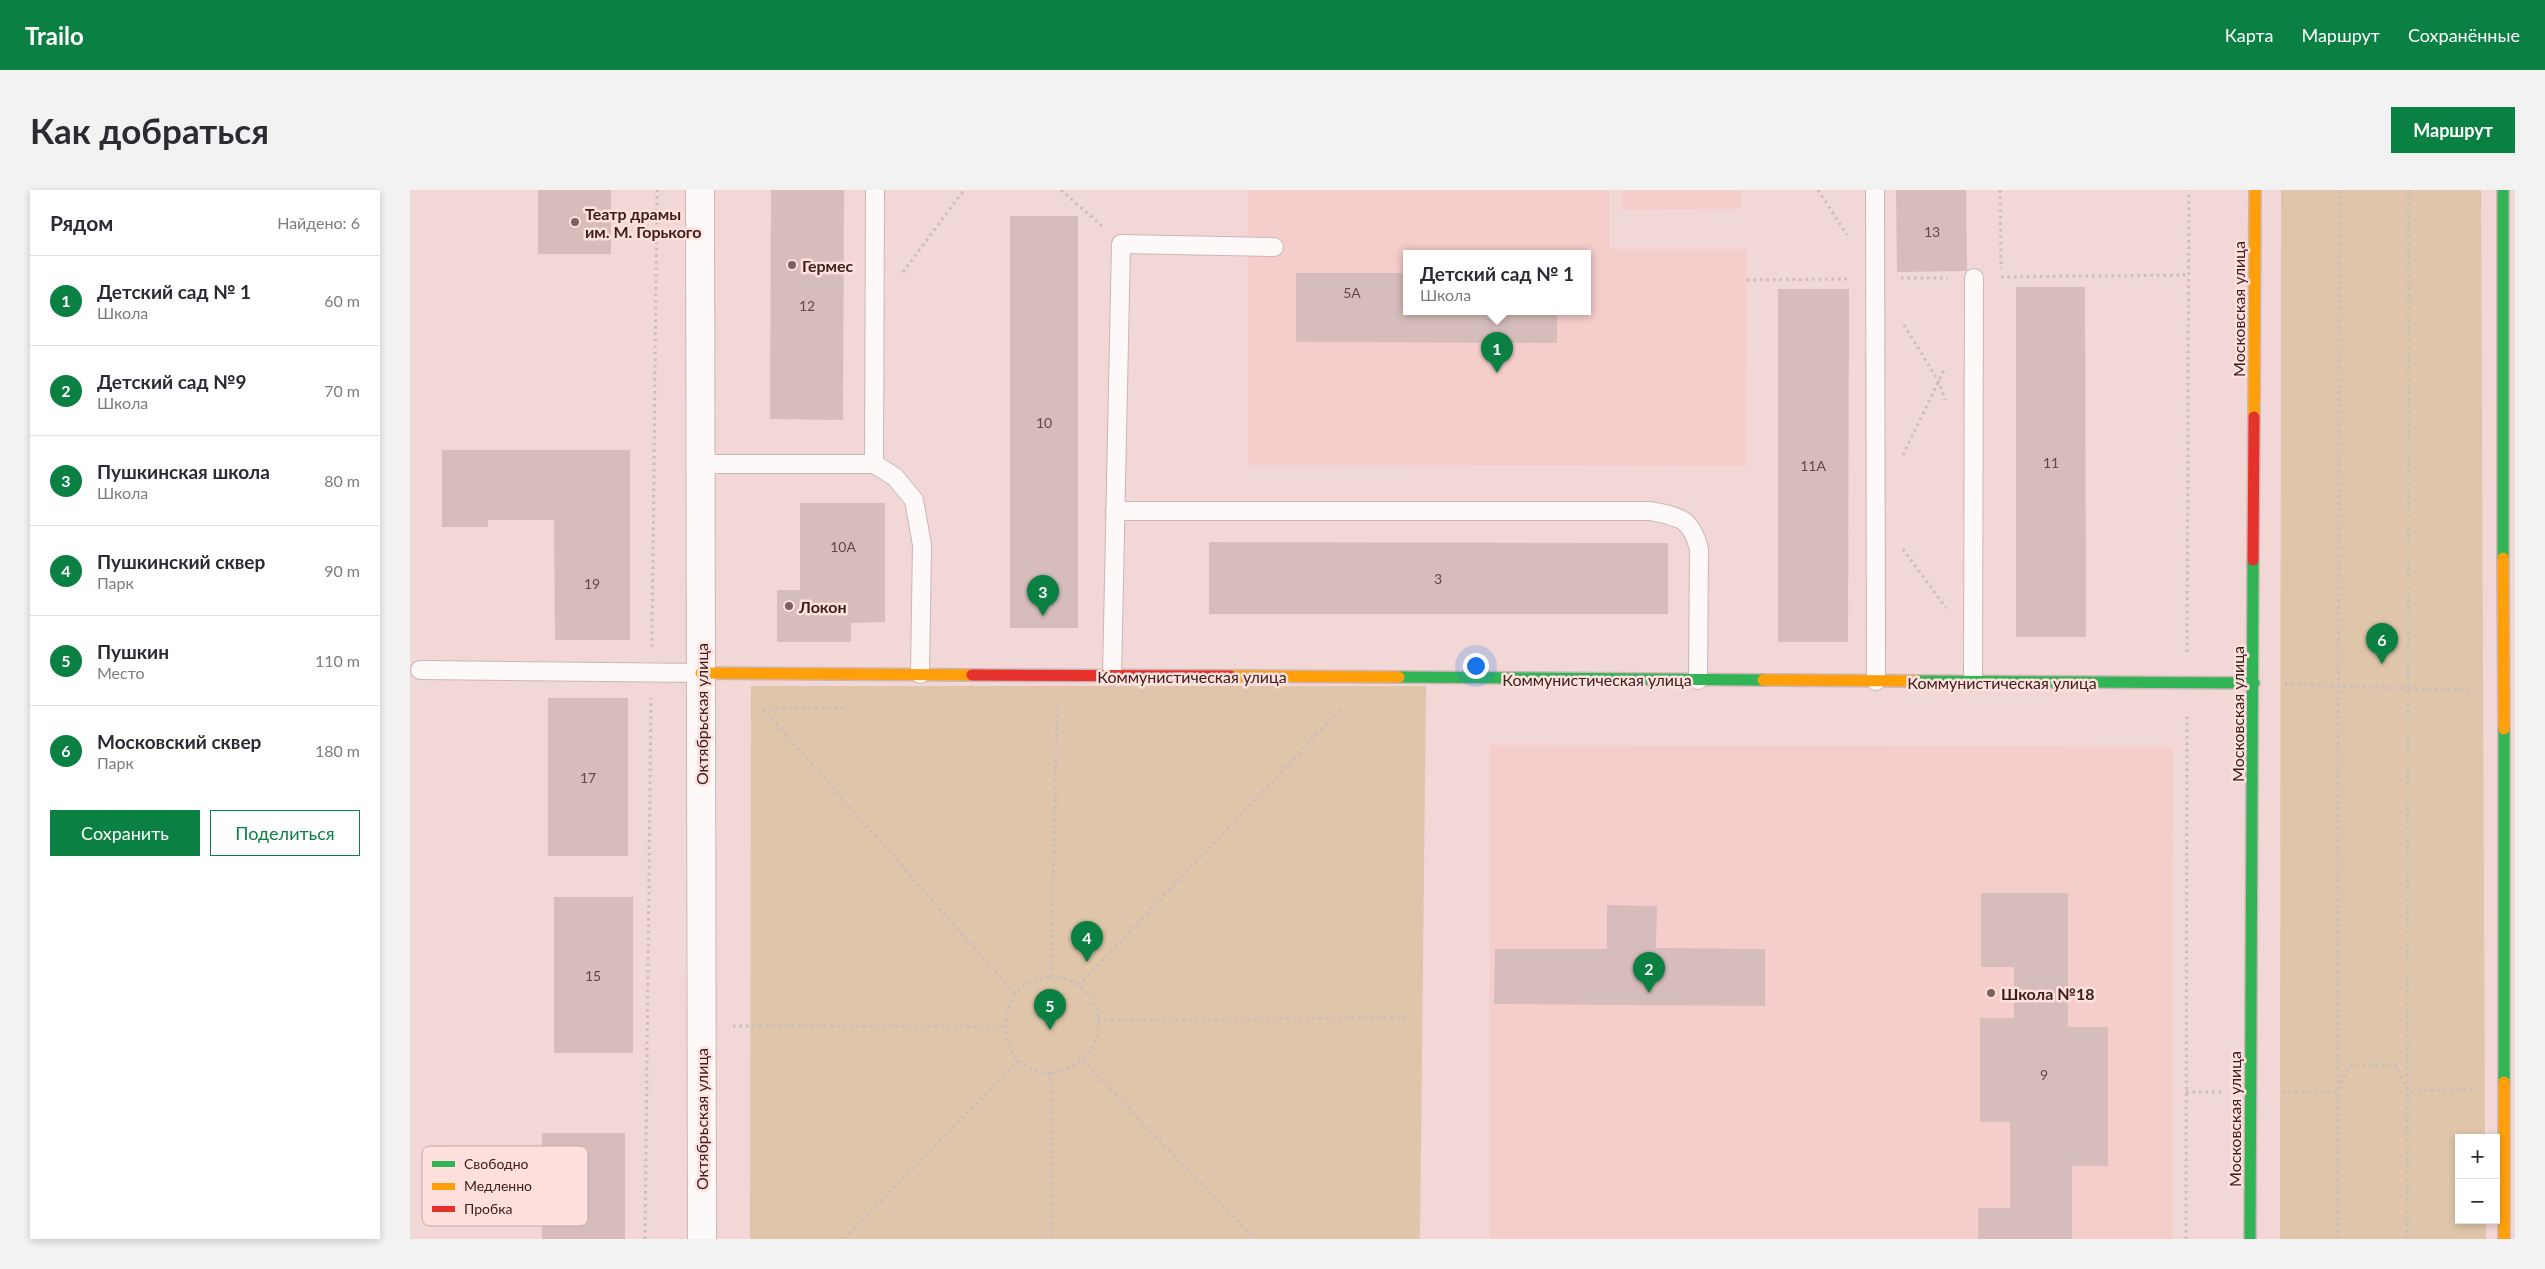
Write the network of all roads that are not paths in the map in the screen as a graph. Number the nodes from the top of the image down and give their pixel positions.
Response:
1 (700, 190) edge
2 (875, 190) edge
3 (1875, 190) edge
4 (2254, 190) edge
5 (2503, 190) edge
6 (1274, 247) dead end
7 (1974, 278) dead end
8 (700, 464) junction
9 (874, 464) junction
10 (1115, 511) junction
11 (420, 670) dead end
12 (701, 673) junction
13 (920, 674) junction
14 (1112, 676) junction
15 (1698, 680) junction
16 (1876, 681) junction
17 (1973, 682) junction
18 (2254, 683) junction
19 (2509, 738) edge
20 (702, 1239) edge
21 (2250, 1239) edge
22 (2504, 1239) edge

1 - 8 street, Октябрьская улица
2 - 9 lane
3 - 16 lane
4 - 18 main road, Московская улица
5 - 19 main road
6 - 10 lane
7 - 17 lane
8 - 9 lane
8 - 12 street, Октябрьская улица
9 - 13 lane
10 - 14 lane
10 - 15 lane
11 - 12 lane
12 - 13 main road, Коммунистическая улица
12 - 20 street, Октябрьская улица
13 - 14 main road, Коммунистическая улица
14 - 15 main road, Коммунистическая улица
15 - 16 main road, Коммунистическая улица
16 - 17 main road, Коммунистическая улица
17 - 18 main road, Коммунистическая улица
18 - 21 main road, Московская улица
19 - 22 main road

